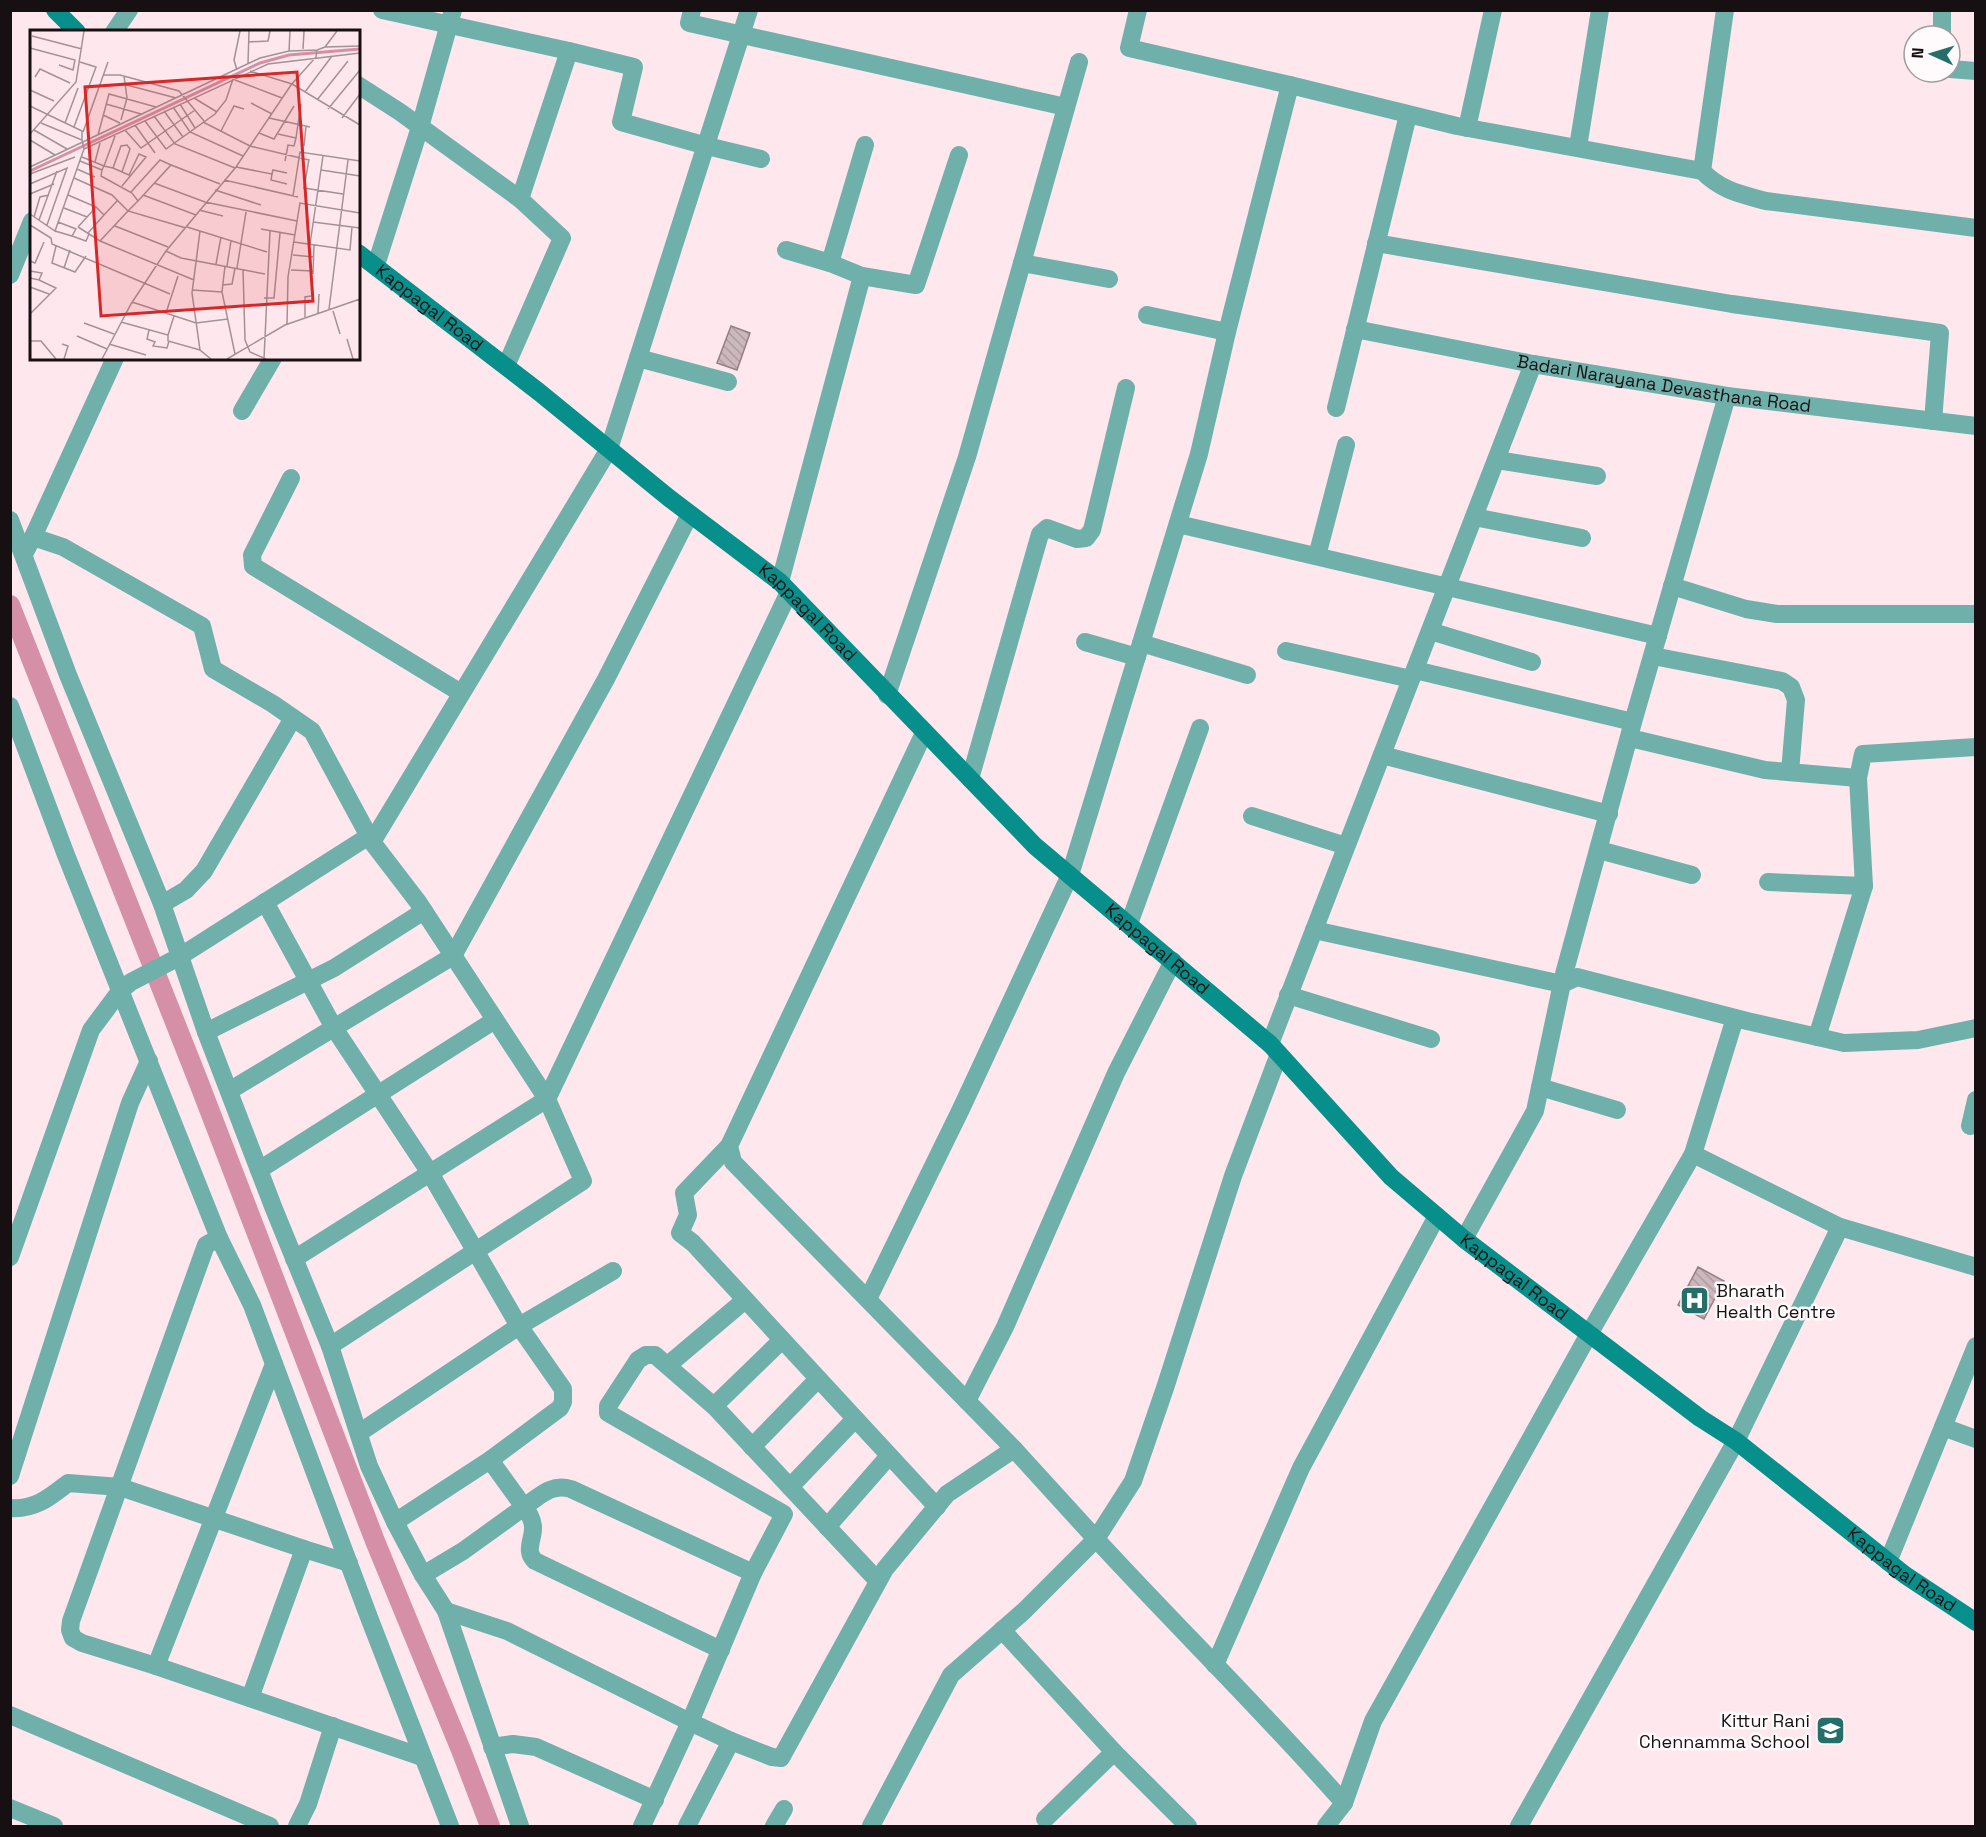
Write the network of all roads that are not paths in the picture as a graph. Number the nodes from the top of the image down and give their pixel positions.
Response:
1 (55, 10) edge
2 (129, 10) edge
3 (382, 10) edge
4 (692, 10) edge
5 (749, 10) edge
6 (1138, 10) edge
7 (1493, 10) edge
8 (1600, 10) edge
9 (1725, 10) edge
10 (1942, 13) dead end
11 (451, 18) edge
12 (1942, 24) edge
13 (75, 30) edge
14 (115, 30) edge
15 (742, 35) junction
16 (569, 51) junction
17 (1078, 62) dead end
18 (1290, 85) junction
19 (360, 86) edge
20 (1066, 107) junction
21 (1408, 115) junction
22 (420, 127) junction
23 (1467, 128) junction
24 (865, 144) dead end
25 (706, 146) junction
26 (1578, 147) junction
27 (958, 155) dead end
28 (761, 159) dead end
29 (1702, 171) junction
30 (520, 199) junction
31 (30, 226) edge
32 (1976, 228) edge
33 (1376, 243) junction
34 (786, 250) dead end
35 (360, 254) edge
36 (830, 263) junction
37 (1022, 263) junction
38 (376, 265) junction
39 (10, 275) edge
40 (862, 276) junction
41 (1109, 279) dead end
42 (1147, 315) dead end
43 (1355, 329) junction
44 (1227, 332) junction
45 (638, 358) junction
46 (114, 360) edge
47 (272, 360) edge
48 (1533, 364) junction
49 (506, 366) junction
50 (728, 382) dead end
51 (1126, 388) dead end
52 (1727, 396) junction
53 (1336, 408) dead end
54 (242, 411) dead end
55 (1933, 421) junction
56 (1976, 426) edge
57 (1346, 445) dead end
58 (609, 449) junction
59 (1497, 460) junction
60 (1597, 476) dead end
61 (291, 478) dead end
62 (690, 514) junction
63 (1474, 517) junction
64 (10, 520) edge
65 (1178, 524) junction
66 (33, 537) junction
67 (1582, 538) dead end
68 (24, 554) junction
69 (1317, 556) junction
70 (1448, 586) junction
71 (1672, 586) junction
72 (784, 587) junction
73 (1976, 614) edge
74 (1430, 631) junction
75 (1659, 636) junction
76 (1085, 642) dead end
77 (1139, 650) junction
78 (1286, 651) dead end
79 (1653, 656) junction
80 (1532, 662) dead end
81 (1246, 675) dead end
82 (1413, 675) junction
83 (461, 693) junction
84 (888, 695) junction
85 (10, 706) edge
86 (293, 718) junction
87 (1200, 728) dead end
88 (1631, 730) junction
89 (924, 733) junction
90 (1976, 747) edge
91 (1382, 755) junction
92 (1790, 772) junction
93 (1858, 778) junction
94 (970, 779) junction
95 (1609, 814) junction
96 (1252, 816) dead end
97 (371, 839) junction
98 (1346, 846) junction
99 (1599, 850) junction
100 (1070, 875) junction
101 (1692, 875) dead end
102 (1768, 882) dead end
103 (1864, 886) junction
104 (265, 902) junction
105 (162, 904) junction
106 (424, 911) junction
107 (1129, 924) junction
108 (1314, 930) junction
109 (453, 956) junction
110 (175, 959) junction
111 (1173, 961) junction
112 (308, 982) junction
113 (1562, 984) junction
114 (126, 986) junction
115 (1288, 995) junction
116 (1734, 1018) junction
117 (495, 1020) junction
118 (334, 1028) junction
119 (1976, 1028) edge
120 (207, 1032) junction
121 (1817, 1037) junction
122 (1431, 1039) dead end
123 (1274, 1049) junction
124 (149, 1061) junction
125 (1540, 1087) junction
126 (229, 1091) junction
127 (378, 1094) junction
128 (547, 1099) junction
129 (1976, 1100) edge
130 (1617, 1110) dead end
131 (1970, 1126) dead end
132 (729, 1146) junction
133 (1693, 1154) junction
134 (259, 1170) junction
135 (430, 1173) junction
136 (1437, 1216) junction
137 (1840, 1227) junction
138 (219, 1238) junction
139 (1464, 1239) junction
140 (476, 1251) junction
141 (10, 1257) edge
142 (294, 1259) junction
143 (1976, 1267) edge
144 (613, 1271) dead end
145 (868, 1299) junction
146 (745, 1300) junction
147 (519, 1326) junction
148 (1589, 1334) junction
149 (782, 1340) junction
150 (330, 1346) junction
151 (1976, 1346) edge
152 (274, 1364) junction
153 (668, 1365) junction
154 (818, 1379) junction
155 (967, 1401) junction
156 (714, 1406) junction
157 (855, 1419) junction
158 (1943, 1426) junction
159 (358, 1433) junction
160 (1976, 1439) edge
161 (1736, 1441) junction
162 (752, 1447) junction
163 (1014, 1449) junction
164 (890, 1456) junction
165 (490, 1460) junction
166 (10, 1476) edge
167 (120, 1487) junction
168 (793, 1490) junction
169 (937, 1507) junction
170 (524, 1508) junction
171 (10, 1509) edge
172 (784, 1514) junction
173 (214, 1519) junction
174 (395, 1522) junction
175 (827, 1527) junction
176 (1096, 1539) junction
177 (304, 1549) junction
178 (1888, 1562) junction
179 (349, 1563) junction
180 (753, 1573) junction
181 (423, 1575) junction
182 (877, 1580) junction
183 (446, 1611) junction
184 (1976, 1622) edge
185 (1002, 1630) junction
186 (721, 1650) junction
187 (1215, 1665) junction
188 (156, 1666) junction
189 (250, 1698) junction
190 (10, 1715) edge
191 (690, 1722) junction
192 (333, 1726) junction
193 (731, 1741) junction
194 (492, 1747) junction
195 (1114, 1752) junction
196 (422, 1756) junction
197 (655, 1800) junction
198 (1344, 1803) junction
199 (10, 1808) edge
200 (784, 1809) dead end
201 (1046, 1824) edge
202 (54, 1827) edge
203 (270, 1827) edge
204 (297, 1827) edge
205 (450, 1827) edge
206 (520, 1827) edge
207 (642, 1827) edge
208 (687, 1827) edge
209 (774, 1827) edge
210 (871, 1827) edge
211 (1188, 1827) edge
212 (1326, 1827) edge
213 (1519, 1827) edge

1 - 13 main road
2 - 14 street
3 - 11 street
4 - 15 street
5 - 15 street
6 - 18 street
7 - 23 street
8 - 26 street
9 - 29 street
10 - 12 street
11 - 16 street
11 - 22 street
15 - 20 street
15 - 25 street
16 - 25 street
16 - 30 street
17 - 20 street
18 - 21 street
18 - 44 street
19 - 22 street
20 - 37 street
21 - 23 street
21 - 33 street
22 - 30 street
22 - 38 street
23 - 26 street
24 - 36 street
25 - 28 street
25 - 45 street
26 - 29 street
27 - 40 street
29 - 32 street
30 - 49 street
31 - 39 street
33 - 43 street
33 - 55 street
34 - 36 street
35 - 38 main road, Kappagal Road
36 - 40 street
37 - 41 street
37 - 84 street
38 - 49 main road, Kappagal Road
40 - 72 street
42 - 44 street
43 - 48 street, Badari Narayana Devasthana Road
43 - 53 street
44 - 65 street
45 - 50 street
45 - 58 street
46 - 66 street
47 - 54 street
48 - 52 street, Badari Narayana Devasthana Road
48 - 59 street
49 - 58 main road, Kappagal Road
51 - 94 street
52 - 55 street, Badari Narayana Devasthana Road
52 - 71 street
55 - 56 street, Badari Narayana Devasthana Road
57 - 69 street
58 - 62 main road, Kappagal Road
58 - 83 street
59 - 60 street
59 - 63 street
61 - 83 street
62 - 72 main road, Kappagal Road
62 - 109 street
63 - 67 street
63 - 70 street
64 - 68 street
65 - 69 street
65 - 77 street
66 - 68 street
66 - 86 street
68 - 105 street
69 - 70 street
70 - 74 street
70 - 75 street
71 - 73 street
71 - 75 street
72 - 84 main road, Kappagal Road
72 - 128 street
74 - 80 street
74 - 82 street
75 - 79 street
76 - 77 street
77 - 81 street
77 - 100 street
78 - 82 street
79 - 88 street
79 - 92 street
82 - 88 street
82 - 91 street
83 - 97 street
84 - 89 main road, Kappagal Road
85 - 114 street
86 - 97 street
86 - 105 street
87 - 107 street
88 - 92 street
88 - 95 street
89 - 94 main road, Kappagal Road
89 - 132 street
90 - 93 street
91 - 95 street
91 - 98 street
92 - 93 street
93 - 103 street
94 - 100 main road, Kappagal Road
95 - 99 street
96 - 98 street
97 - 104 street
97 - 106 street
98 - 108 street
99 - 101 street
99 - 113 street
100 - 107 main road, Kappagal Road
100 - 145 street
102 - 103 street
103 - 121 street
104 - 110 street
104 - 112 street
105 - 110 street
106 - 109 street
106 - 112 street
107 - 111 main road, Kappagal Road
108 - 113 street
108 - 115 street
109 - 117 street
109 - 118 street
110 - 114 street
110 - 120 street
111 - 123 main road, Kappagal Road
111 - 155 street
112 - 118 street
112 - 120 street
113 - 116 street
113 - 125 street
114 - 124 street
114 - 141 street
115 - 122 street
115 - 123 street
116 - 121 street
116 - 133 street
117 - 127 street
117 - 128 street
118 - 126 street
118 - 127 street
119 - 121 street
120 - 126 street
123 - 136 main road, Kappagal Road
123 - 176 street
124 - 138 street
124 - 166 street
125 - 130 street
125 - 139 street
126 - 134 street
127 - 134 street
127 - 135 street
128 - 135 street
128 - 140 street
129 - 131 street
132 - 145 street
132 - 146 street
133 - 137 street
133 - 148 street
134 - 142 street
135 - 140 street
135 - 142 street
136 - 139 main road, Kappagal Road
136 - 187 street
137 - 143 street
137 - 161 street
138 - 152 street
138 - 167 street
139 - 148 main road, Kappagal Road
140 - 147 street
140 - 150 street
142 - 150 street
144 - 147 street
145 - 155 street
146 - 149 street
146 - 153 street
147 - 159 street
147 - 165 street
148 - 161 main road, Kappagal Road
148 - 198 street
149 - 154 street
149 - 156 street
150 - 159 street
151 - 158 street
152 - 173 street
152 - 179 street
153 - 156 street
153 - 172 street
154 - 157 street
154 - 162 street
155 - 163 street
156 - 162 street
157 - 164 street
157 - 168 street
158 - 160 street
158 - 178 street
159 - 174 street
161 - 178 main road, Kappagal Road
161 - 213 street
162 - 168 street
163 - 169 street
163 - 176 street
164 - 169 street
164 - 175 street
165 - 170 street
165 - 174 street
167 - 171 street
167 - 173 street
167 - 188 street
168 - 172 street
168 - 175 street
169 - 182 street
170 - 180 street
170 - 181 street
170 - 186 street
172 - 180 street
173 - 177 street
173 - 188 street
174 - 181 street
175 - 182 street
176 - 185 street
176 - 187 street
177 - 179 street
177 - 189 street
178 - 184 main road, Kappagal Road
179 - 196 street
180 - 186 street
181 - 183 street
182 - 193 street
183 - 191 street
183 - 194 street
185 - 195 street
185 - 210 street
186 - 191 street
187 - 198 street
188 - 189 street
189 - 192 street
190 - 203 street
191 - 193 street
191 - 197 street
192 - 196 street
192 - 204 street
193 - 208 street
194 - 197 street
194 - 206 street
195 - 201 street
195 - 211 street
196 - 205 street
197 - 207 street
198 - 212 street
199 - 202 street
200 - 209 street

